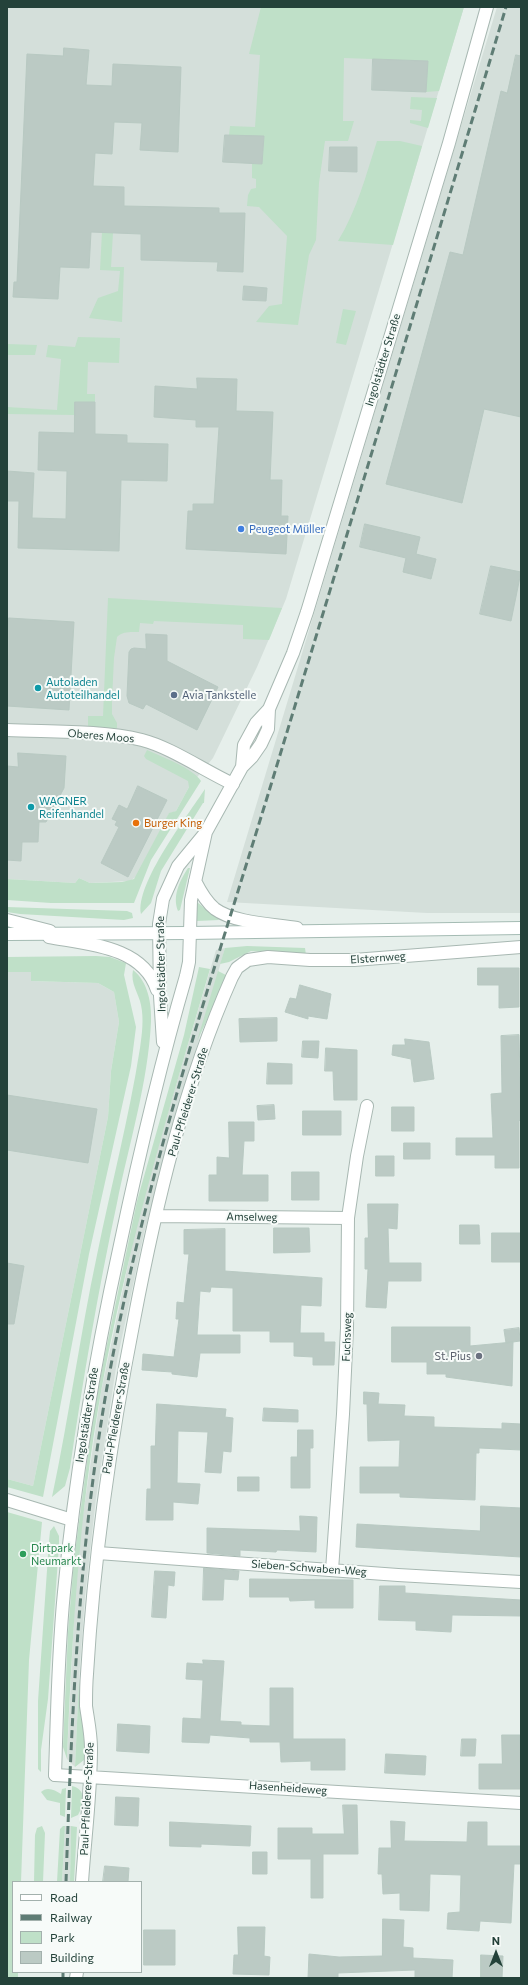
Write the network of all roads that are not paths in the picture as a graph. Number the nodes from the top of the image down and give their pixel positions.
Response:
1 (488, 7) edge
2 (7, 730) edge
3 (233, 784) junction
4 (206, 832) junction
5 (195, 881) junction
6 (7, 920) edge
7 (521, 928) edge
8 (309, 930) junction
9 (7, 934) edge
10 (38, 934) junction
11 (67, 934) junction
12 (159, 934) junction
13 (189, 934) junction
14 (521, 947) edge
15 (237, 968) joint
16 (160, 996) junction
17 (161, 1062) junction
18 (367, 1106) dead end
19 (156, 1216) junction
20 (348, 1218) junction
21 (7, 1500) edge
22 (72, 1520) junction
23 (98, 1553) junction
24 (332, 1570) junction
25 (521, 1582) edge
26 (55, 1775) joint
27 (91, 1777) junction
28 (521, 1803) edge
29 (82, 1881) edge

1 - 3 street, Ingolstädter Straße
2 - 3 street, Oberes Moos
3 - 4 street, Ingolstädter Straße
4 - 5 street, Ingolstädter Straße
4 - 12 street, Ingolstädter Straße
5 - 8 street
5 - 13 street, Ingolstädter Straße
6 - 11 street
7 - 8 street
8 - 13 street
9 - 10 street
10 - 11 street
10 - 16 street
11 - 12 street
12 - 13 street
12 - 16 street, Ingolstädter Straße
13 - 17 street, Ingolstädter Straße
14 - 15 street, Elsternweg
15 - 19 street, Paul-Pfleiderer-Straße
16 - 17 street, Ingolstädter Straße
17 - 22 street, Ingolstädter Straße
18 - 20 street, Fuchsweg
19 - 20 street, Amselweg
19 - 23 street, Paul-Pfleiderer-Straße
20 - 24 street, Fuchsweg
21 - 22 street
22 - 26 street, Ingolstädter Straße
23 - 24 street, Sieben-Schwaben-Weg
23 - 27 street, Paul-Pfleiderer-Straße
24 - 25 street, Sieben-Schwaben-Weg
26 - 27 street, Hasenheideweg
27 - 28 street, Hasenheideweg
27 - 29 street, Paul-Pfleiderer-Straße

